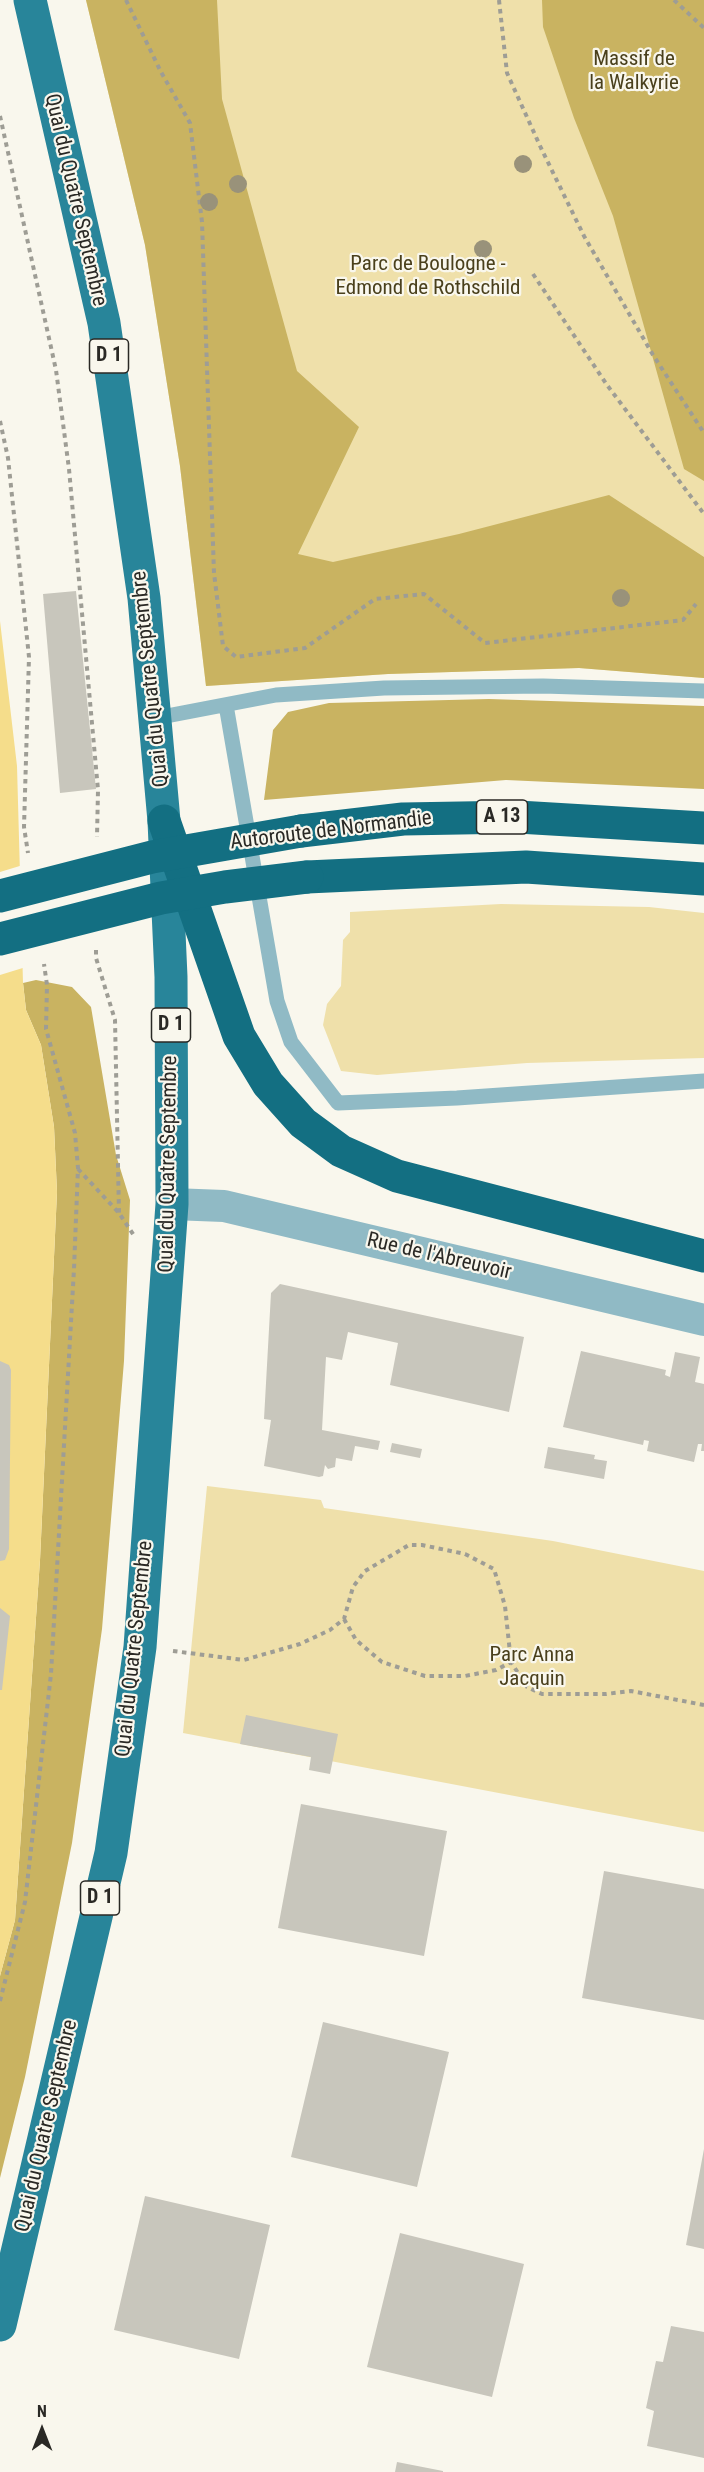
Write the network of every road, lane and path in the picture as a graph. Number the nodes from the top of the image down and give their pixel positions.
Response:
1 (30, 0) edge
2 (126, 0) edge
3 (499, 0) edge
4 (674, 0) edge
5 (704, 28) edge
6 (0, 116) edge
7 (533, 274) dead end
8 (0, 421) edge
9 (704, 433) edge
10 (704, 514) edge
11 (696, 604) dead end
12 (704, 692) edge
13 (226, 705) junction
14 (156, 718) junction
15 (164, 821) junction
16 (704, 828) edge
17 (97, 846) dead end
18 (29, 861) dead end
19 (704, 879) edge
20 (0, 896) edge
21 (0, 939) edge
22 (96, 946) dead end
23 (43, 962) dead end
24 (704, 1081) edge
25 (78, 1168) junction
26 (172, 1204) junction
27 (119, 1213) junction
28 (135, 1237) dead end
29 (704, 1256) edge
30 (704, 1320) edge
31 (344, 1619) junction
32 (140, 1647) junction
33 (510, 1662) junction
34 (704, 1705) edge
35 (0, 2001) edge
36 (0, 2325) edge

1 - 14 main road, Quai du Quatre Septembre / D 1
2 - 11 path
3 - 9 path
4 - 5 path
6 - 17 path
7 - 10 path
8 - 18 path
12 - 13 lane
13 - 14 lane
13 - 24 lane
14 - 15 main road, Quai du Quatre Septembre / D 1
15 - 26 main road, Quai du Quatre Septembre / D 1
15 - 29 highway
16 - 20 highway, Autoroute de Normandie / A 13, bridge
19 - 21 highway, Autoroute de Normandie, bridge
22 - 27 path
23 - 25 path
25 - 27 path
25 - 35 path
26 - 30 street, Rue de l'Abreuvoir
26 - 32 main road, Quai du Quatre Septembre / D 1
27 - 28 path
31 - 32 path
31 - 33 path
31 - 33 path
32 - 36 main road, Quai du Quatre Septembre / D 1
33 - 34 path

